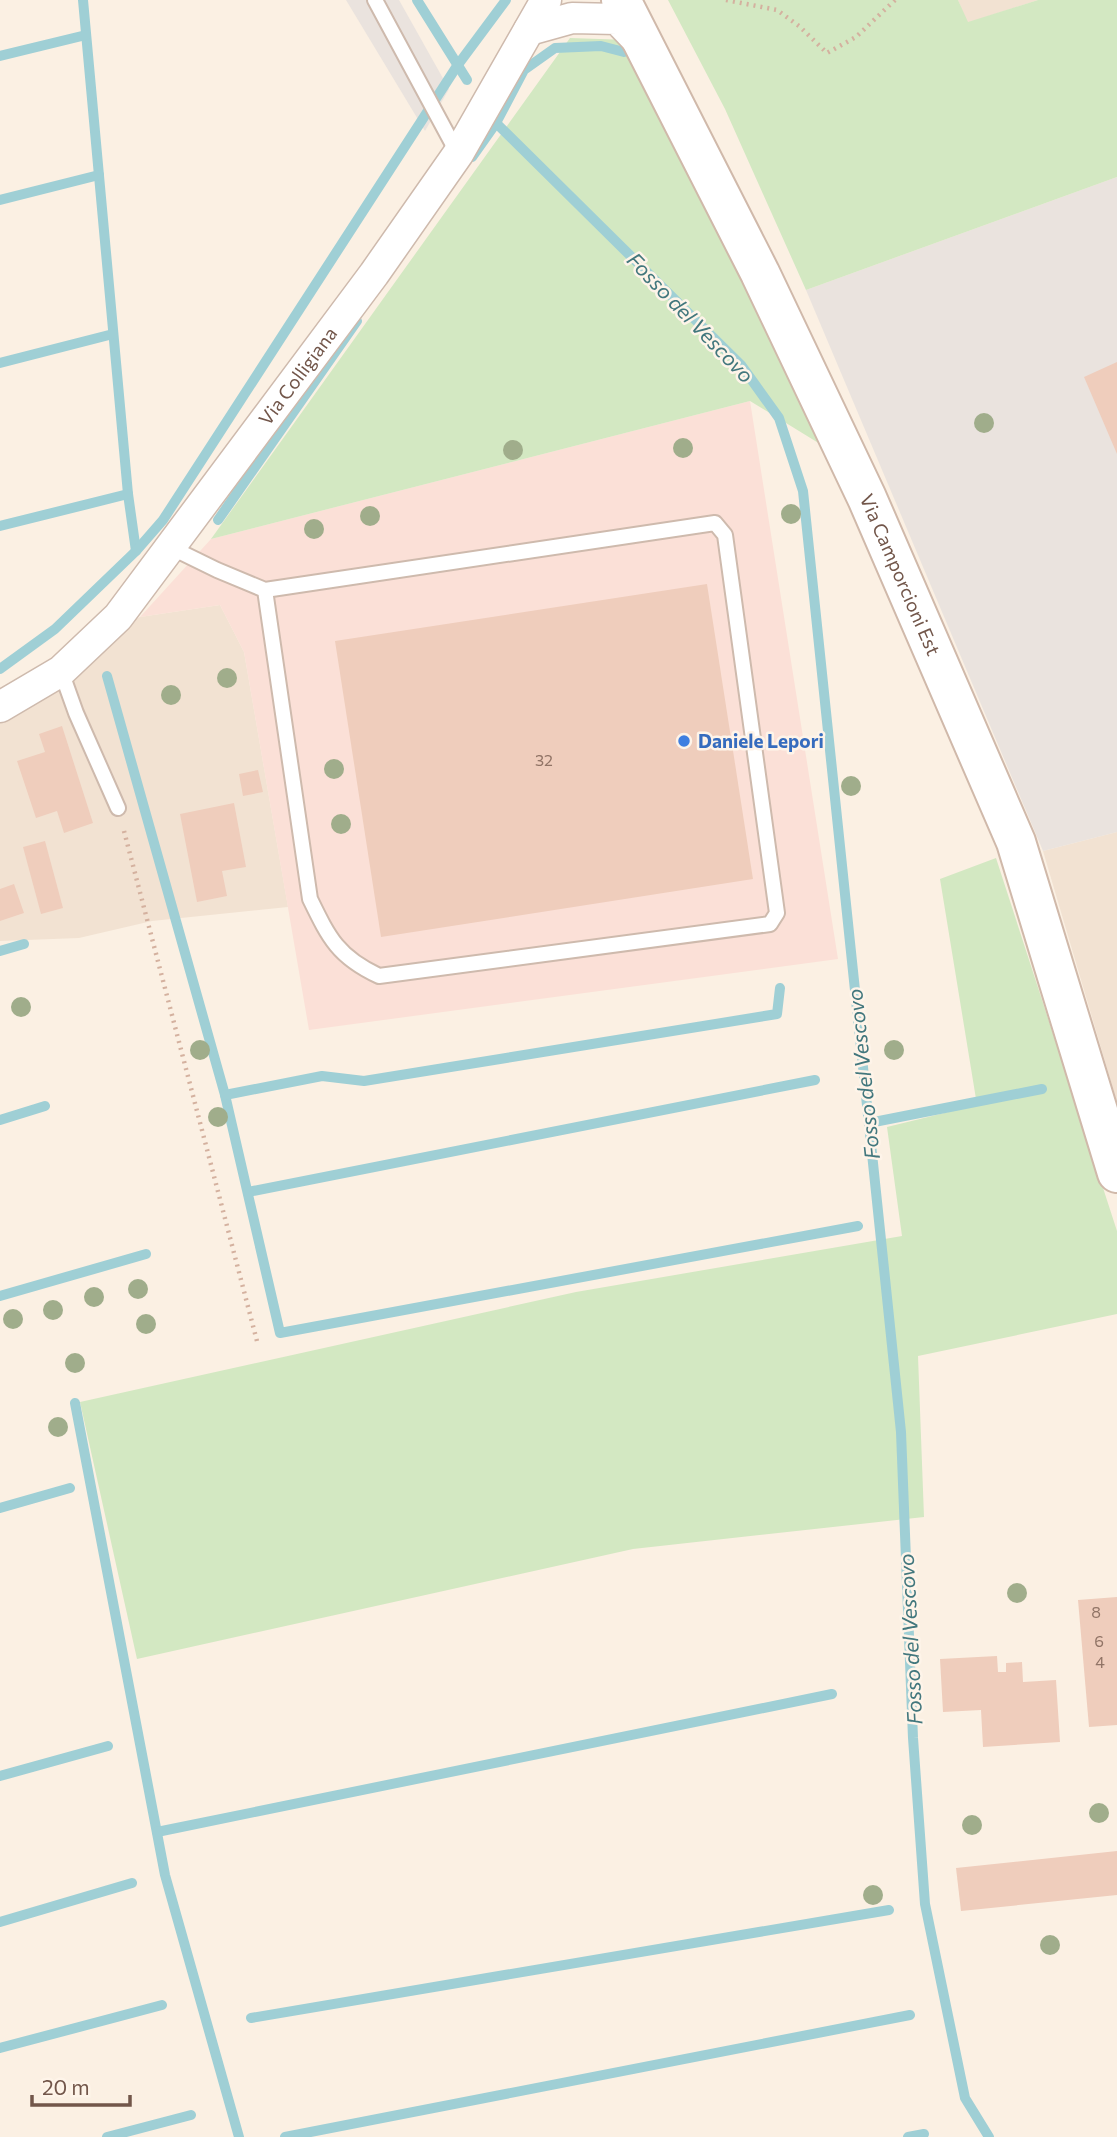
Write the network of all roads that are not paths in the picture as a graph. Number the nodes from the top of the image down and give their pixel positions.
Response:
1 (374, 0) edge
2 (546, 0) edge
3 (621, 0) edge
4 (529, 30) junction
5 (648, 52) junction
6 (458, 154) junction
7 (170, 547) junction
8 (265, 590) junction
9 (61, 671) junction
10 (0, 707) edge
11 (118, 808) road end
12 (1117, 1173) edge

1 - 6 lane
2 - 4 street, Via Colligiana
3 - 5 main road, Via Camporcioni Est
4 - 5 street
4 - 6 street, Via Colligiana
5 - 12 main road, Via Camporcioni Est
6 - 7 street, Via Colligiana
7 - 8 lane
7 - 9 street, Via Colligiana
8 - 8 lane
9 - 10 street, Via Colligiana
9 - 11 lane

